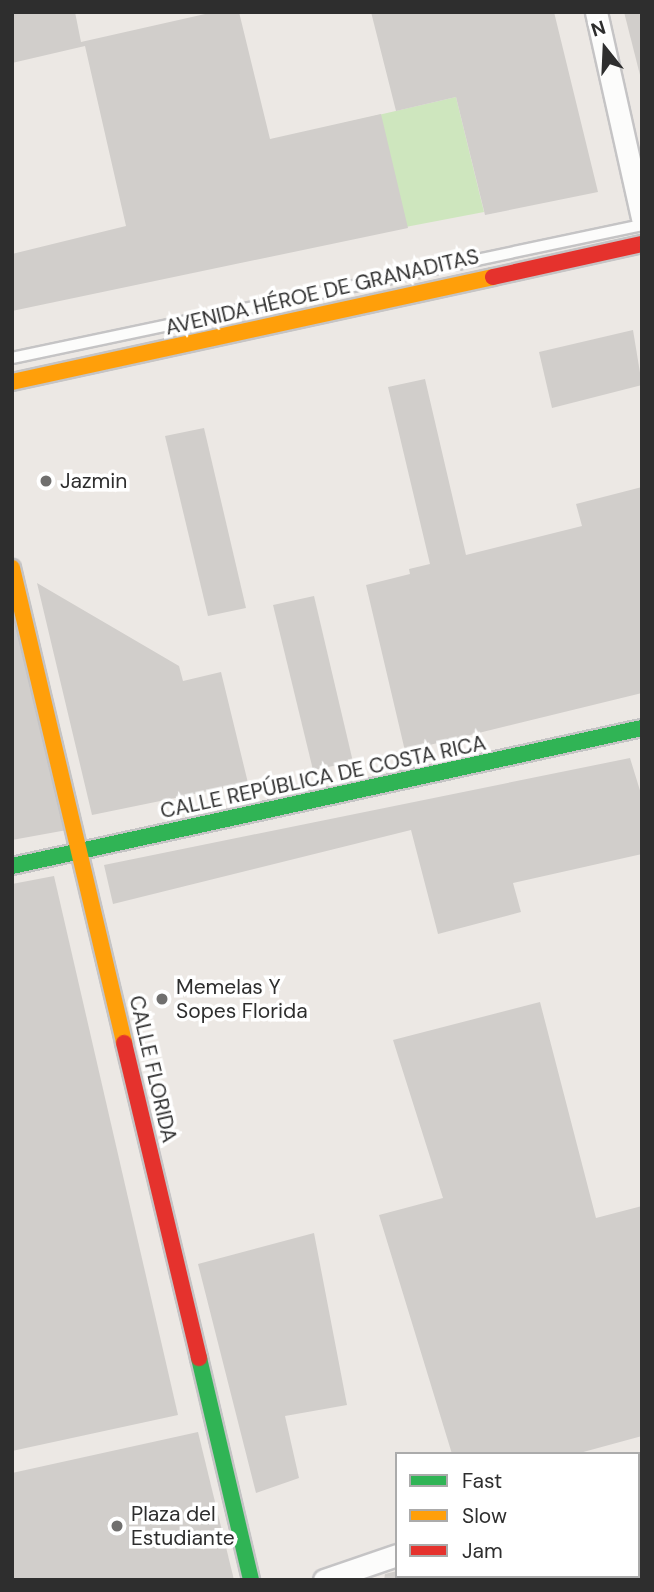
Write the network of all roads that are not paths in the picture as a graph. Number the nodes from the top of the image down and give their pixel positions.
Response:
1 (596, 12) edge
2 (642, 218) edge
3 (642, 225) edge
4 (642, 244) edge
5 (12, 358) edge
6 (12, 382) edge
7 (12, 568) edge
8 (642, 727) edge
9 (80, 852) junction
10 (12, 866) edge
11 (395, 1556) edge
12 (364, 1573) edge
13 (251, 1580) edge
14 (324, 1580) edge

1 - 2 street
3 - 5 lane
4 - 6 street, AVENIDA HÉROE DE GRANADITAS
7 - 9 street, CALLE FLORIDA
8 - 9 street, CALLE REPÚBLICA DE COSTA RICA
9 - 10 street, CALLE REPÚBLICA DE COSTA RICA
9 - 13 street, CALLE FLORIDA
11 - 12 street
12 - 14 street

